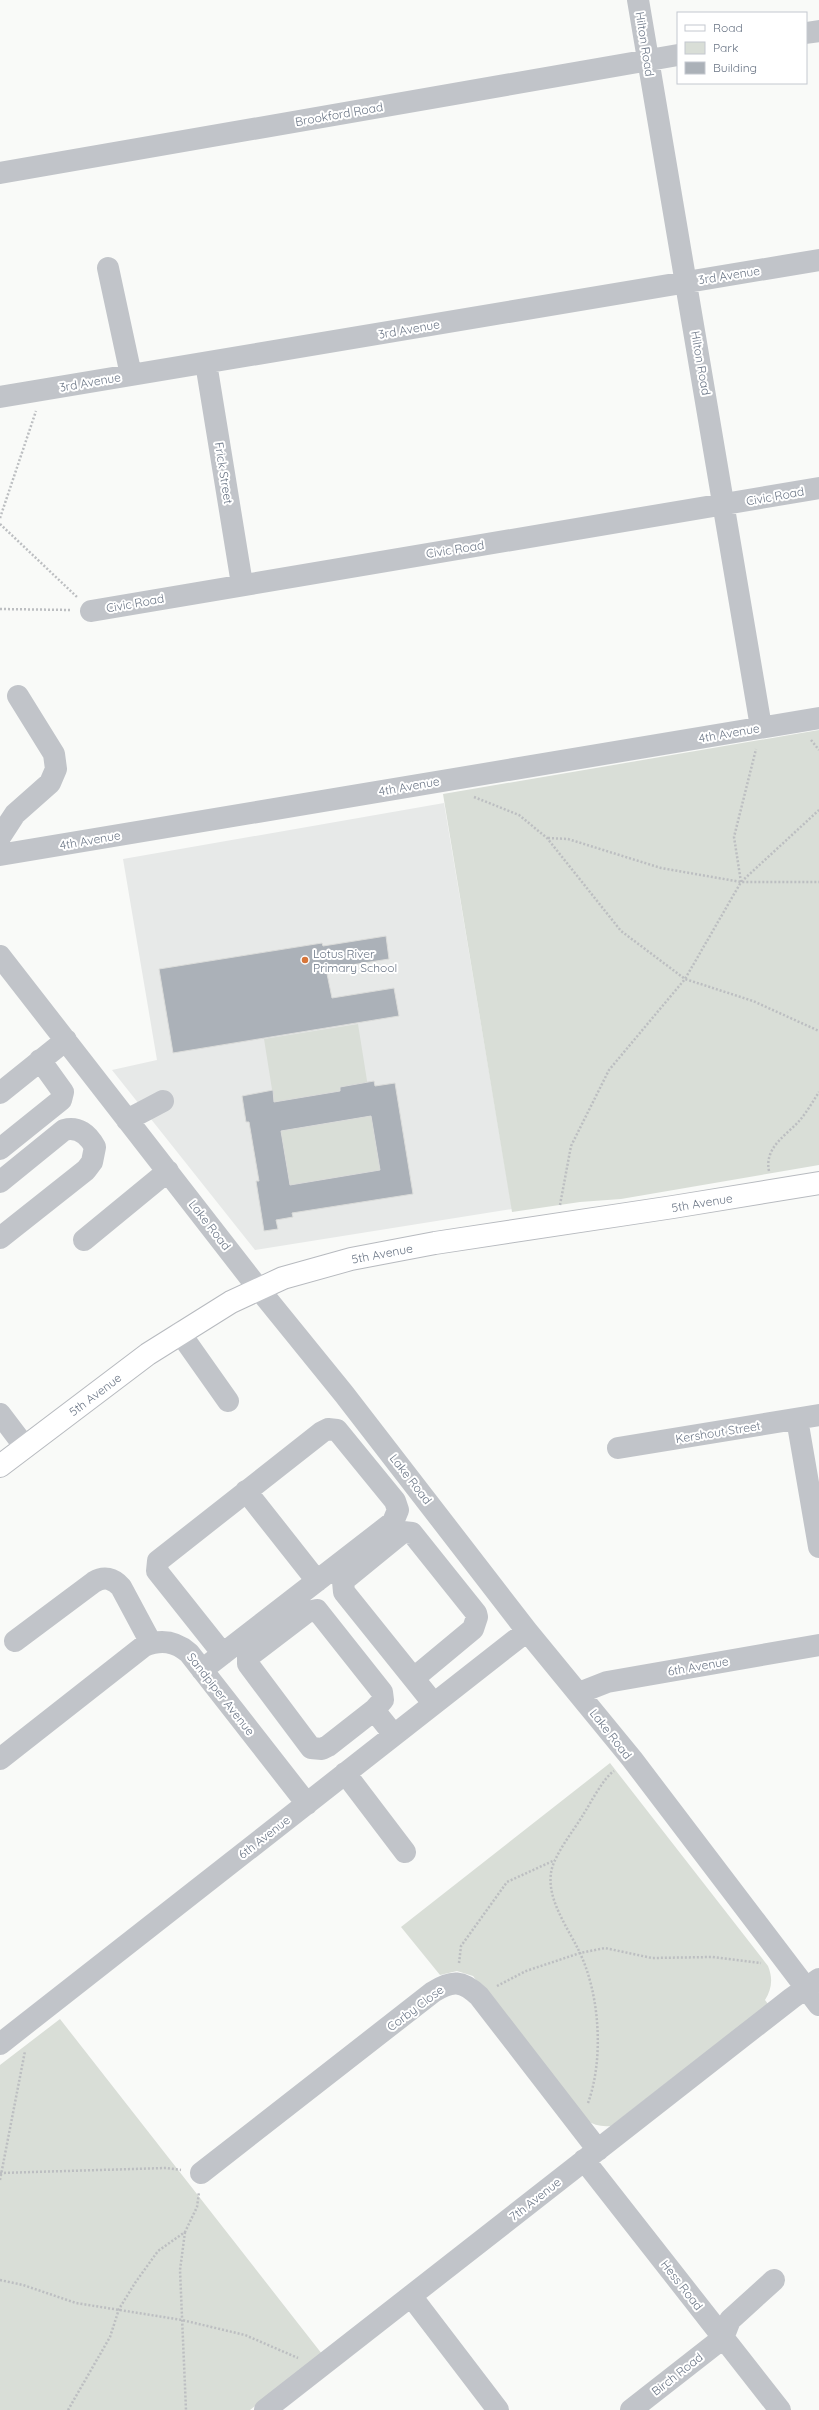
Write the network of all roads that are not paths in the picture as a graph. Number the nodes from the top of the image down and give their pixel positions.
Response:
1 (638, 0) edge
2 (819, 31) edge
3 (807, 33) edge
4 (677, 55) edge
5 (648, 60) junction
6 (0, 173) edge
7 (819, 260) edge
8 (108, 268) dead end
9 (687, 282) junction
10 (206, 363) junction
11 (131, 375) junction
12 (0, 397) edge
13 (819, 488) edge
14 (725, 504) junction
15 (242, 584) junction
16 (91, 611) road end
17 (18, 696) dead end
18 (819, 718) edge
19 (761, 727) junction
20 (0, 837) edge
21 (0, 855) edge
22 (0, 956) edge
23 (7, 979) edge
24 (66, 1040) junction
25 (40, 1060) junction
26 (0, 1093) edge
27 (163, 1101) dead end
28 (127, 1120) junction
29 (0, 1149) edge
30 (168, 1171) junction
31 (0, 1182) edge
32 (819, 1183) edge
33 (0, 1238) edge
34 (84, 1240) dead end
35 (258, 1288) junction
36 (180, 1333) junction
37 (228, 1401) dead end
38 (0, 1414) edge
39 (819, 1416) edge
40 (798, 1419) junction
41 (25, 1447) junction
42 (618, 1448) dead end
43 (0, 1466) edge
44 (246, 1491) junction
45 (819, 1547) edge
46 (317, 1581) junction
47 (527, 1631) junction
48 (15, 1641) dead end
49 (151, 1643) junction
50 (819, 1645) edge
51 (223, 1654) junction
52 (202, 1670) junction
53 (414, 1678) junction
54 (579, 1693) junction
55 (434, 1704) junction
56 (374, 1710) junction
57 (394, 1735) junction
58 (0, 1759) edge
59 (346, 1773) junction
60 (307, 1804) junction
61 (405, 1852) dead end
62 (812, 1983) edge
63 (819, 2005) edge
64 (0, 2044) edge
65 (591, 2155) junction
66 (201, 2173) road end
67 (774, 2280) dead end
68 (411, 2296) junction
69 (724, 2338) junction
70 (265, 2410) edge
71 (498, 2410) edge
72 (631, 2410) edge
73 (780, 2410) edge

1 - 5 street, Hilton Road
2 - 3 street
4 - 5 street, Brookford Road
5 - 6 street, Brookford Road
5 - 9 street, Hilton Road
7 - 9 street, 3rd Avenue
8 - 11 street
9 - 10 street, 3rd Avenue
9 - 14 street, Hilton Road
10 - 11 street, 3rd Avenue
10 - 15 street, Frick Street
11 - 12 street, 3rd Avenue
13 - 14 street, Civic Road
14 - 15 street, Civic Road
14 - 19 street, Hilton Road
15 - 16 street, Civic Road
17 - 20 street
18 - 19 street, 4th Avenue
19 - 21 street, 4th Avenue
22 - 23 street, Lake Road
23 - 24 street, Lake Road
24 - 25 street
24 - 28 street, Lake Road
25 - 26 street
25 - 29 street
27 - 28 street
28 - 30 street, Lake Road
30 - 34 street
30 - 35 street, Lake Road
31 - 33 street
32 - 35 main road, 5th Avenue
35 - 36 main road, 5th Avenue
35 - 47 street, Lake Road
36 - 37 street
36 - 41 main road, 5th Avenue
38 - 41 street
39 - 40 street, Kershout Street
40 - 42 street, Kershout Street
40 - 45 street
41 - 43 main road, 5th Avenue
44 - 46 street
44 - 46 street
44 - 51 street
46 - 51 street
47 - 54 street, Lake Road
47 - 55 street, 6th Avenue
48 - 49 street
49 - 52 street, Sandpiper Avenue
49 - 58 street
50 - 54 street, 6th Avenue
51 - 52 street
52 - 60 street, Sandpiper Avenue
53 - 53 street
53 - 55 street
54 - 62 street, Lake Road
55 - 57 street, 6th Avenue
56 - 56 street
56 - 57 street
57 - 59 street, 6th Avenue
59 - 60 street, 6th Avenue
59 - 61 street
60 - 64 street, 6th Avenue
62 - 63 street, Lake Road
62 - 65 street, 7th Avenue
65 - 66 street, Corby Close
65 - 68 street, 7th Avenue
65 - 69 street, Hess Road
67 - 69 street
68 - 70 street, 7th Avenue
68 - 71 street
69 - 72 street, Birch Road
69 - 73 street, Hess Road

